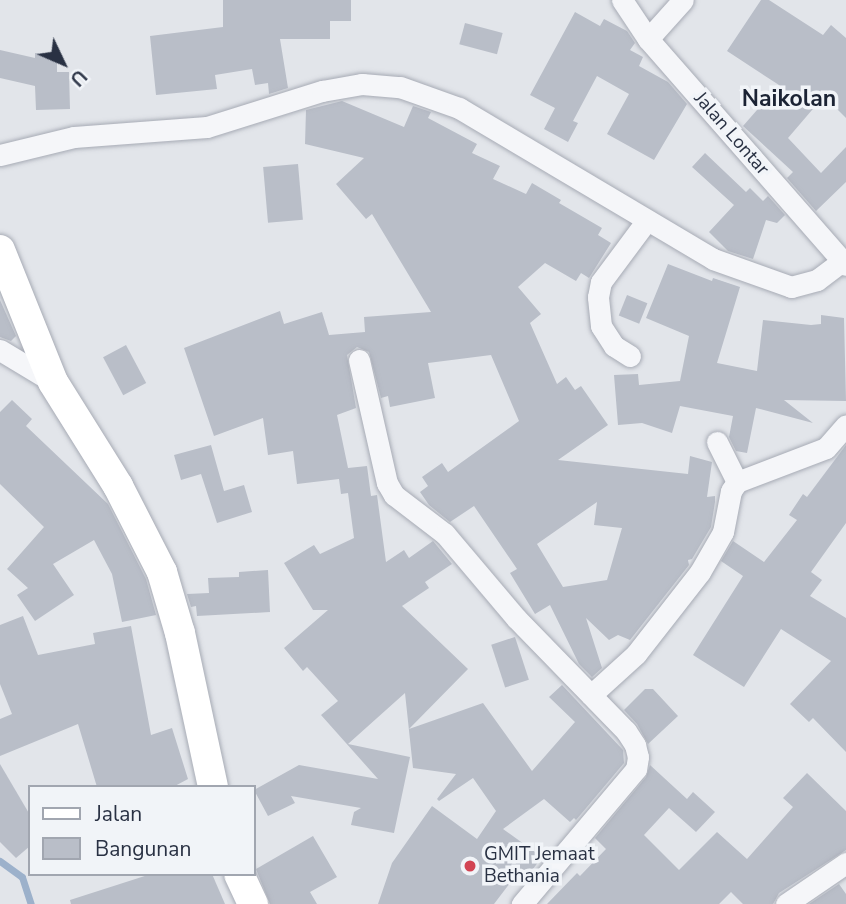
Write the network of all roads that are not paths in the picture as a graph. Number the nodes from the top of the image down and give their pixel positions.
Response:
1 (622, 0) edge
2 (683, 0) edge
3 (648, 39) junction
4 (0, 155) edge
5 (648, 220) junction
6 (0, 250) edge
7 (844, 263) edge
8 (0, 350) edge
9 (630, 356) dead end
10 (359, 360) dead end
11 (53, 382) junction
12 (846, 425) edge
13 (717, 442) dead end
14 (737, 482) junction
15 (592, 695) junction
16 (213, 785) edge
17 (846, 863) edge
18 (240, 876) edge
19 (253, 904) edge
20 (522, 904) edge
21 (786, 904) edge

1 - 3 street, Jalan Lontar
2 - 3 street
3 - 7 street, Jalan Lontar
4 - 5 street
5 - 7 street
5 - 9 street
6 - 11 street
8 - 11 street
10 - 15 street
11 - 16 street
12 - 14 street
13 - 14 street
14 - 15 street
15 - 20 street
17 - 21 street
18 - 19 street

